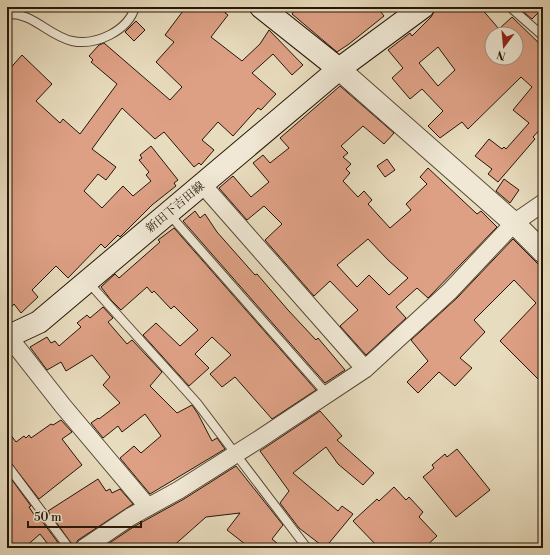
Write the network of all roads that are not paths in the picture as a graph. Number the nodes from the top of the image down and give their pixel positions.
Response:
1 (135, 7) edge
2 (261, 7) edge
3 (422, 7) edge
4 (510, 7) edge
5 (7, 14) edge
6 (543, 36) edge
7 (339, 69) junction
8 (202, 184) junction
9 (543, 203) edge
10 (168, 213) junction
11 (514, 224) junction
12 (543, 252) edge
13 (87, 282) junction
14 (8, 337) edge
15 (365, 368) junction
16 (327, 394) junction
17 (235, 454) junction
18 (7, 465) edge
19 (148, 507) junction
20 (89, 547) edge
21 (69, 548) edge
22 (307, 548) edge

1 - 5 lane
2 - 7 main road
3 - 7 main road, 新田下吉田線
4 - 6 lane
7 - 8 main road, 新田下吉田線
7 - 11 street
8 - 10 main road, 新田下吉田線
8 - 15 street
9 - 11 street
10 - 13 main road, 新田下吉田線
10 - 16 lane
11 - 12 street
11 - 15 street
13 - 14 main road, 新田下吉田線
13 - 17 lane
14 - 19 street
15 - 16 street
16 - 17 street
17 - 19 street
17 - 22 lane
18 - 21 lane
19 - 20 street

